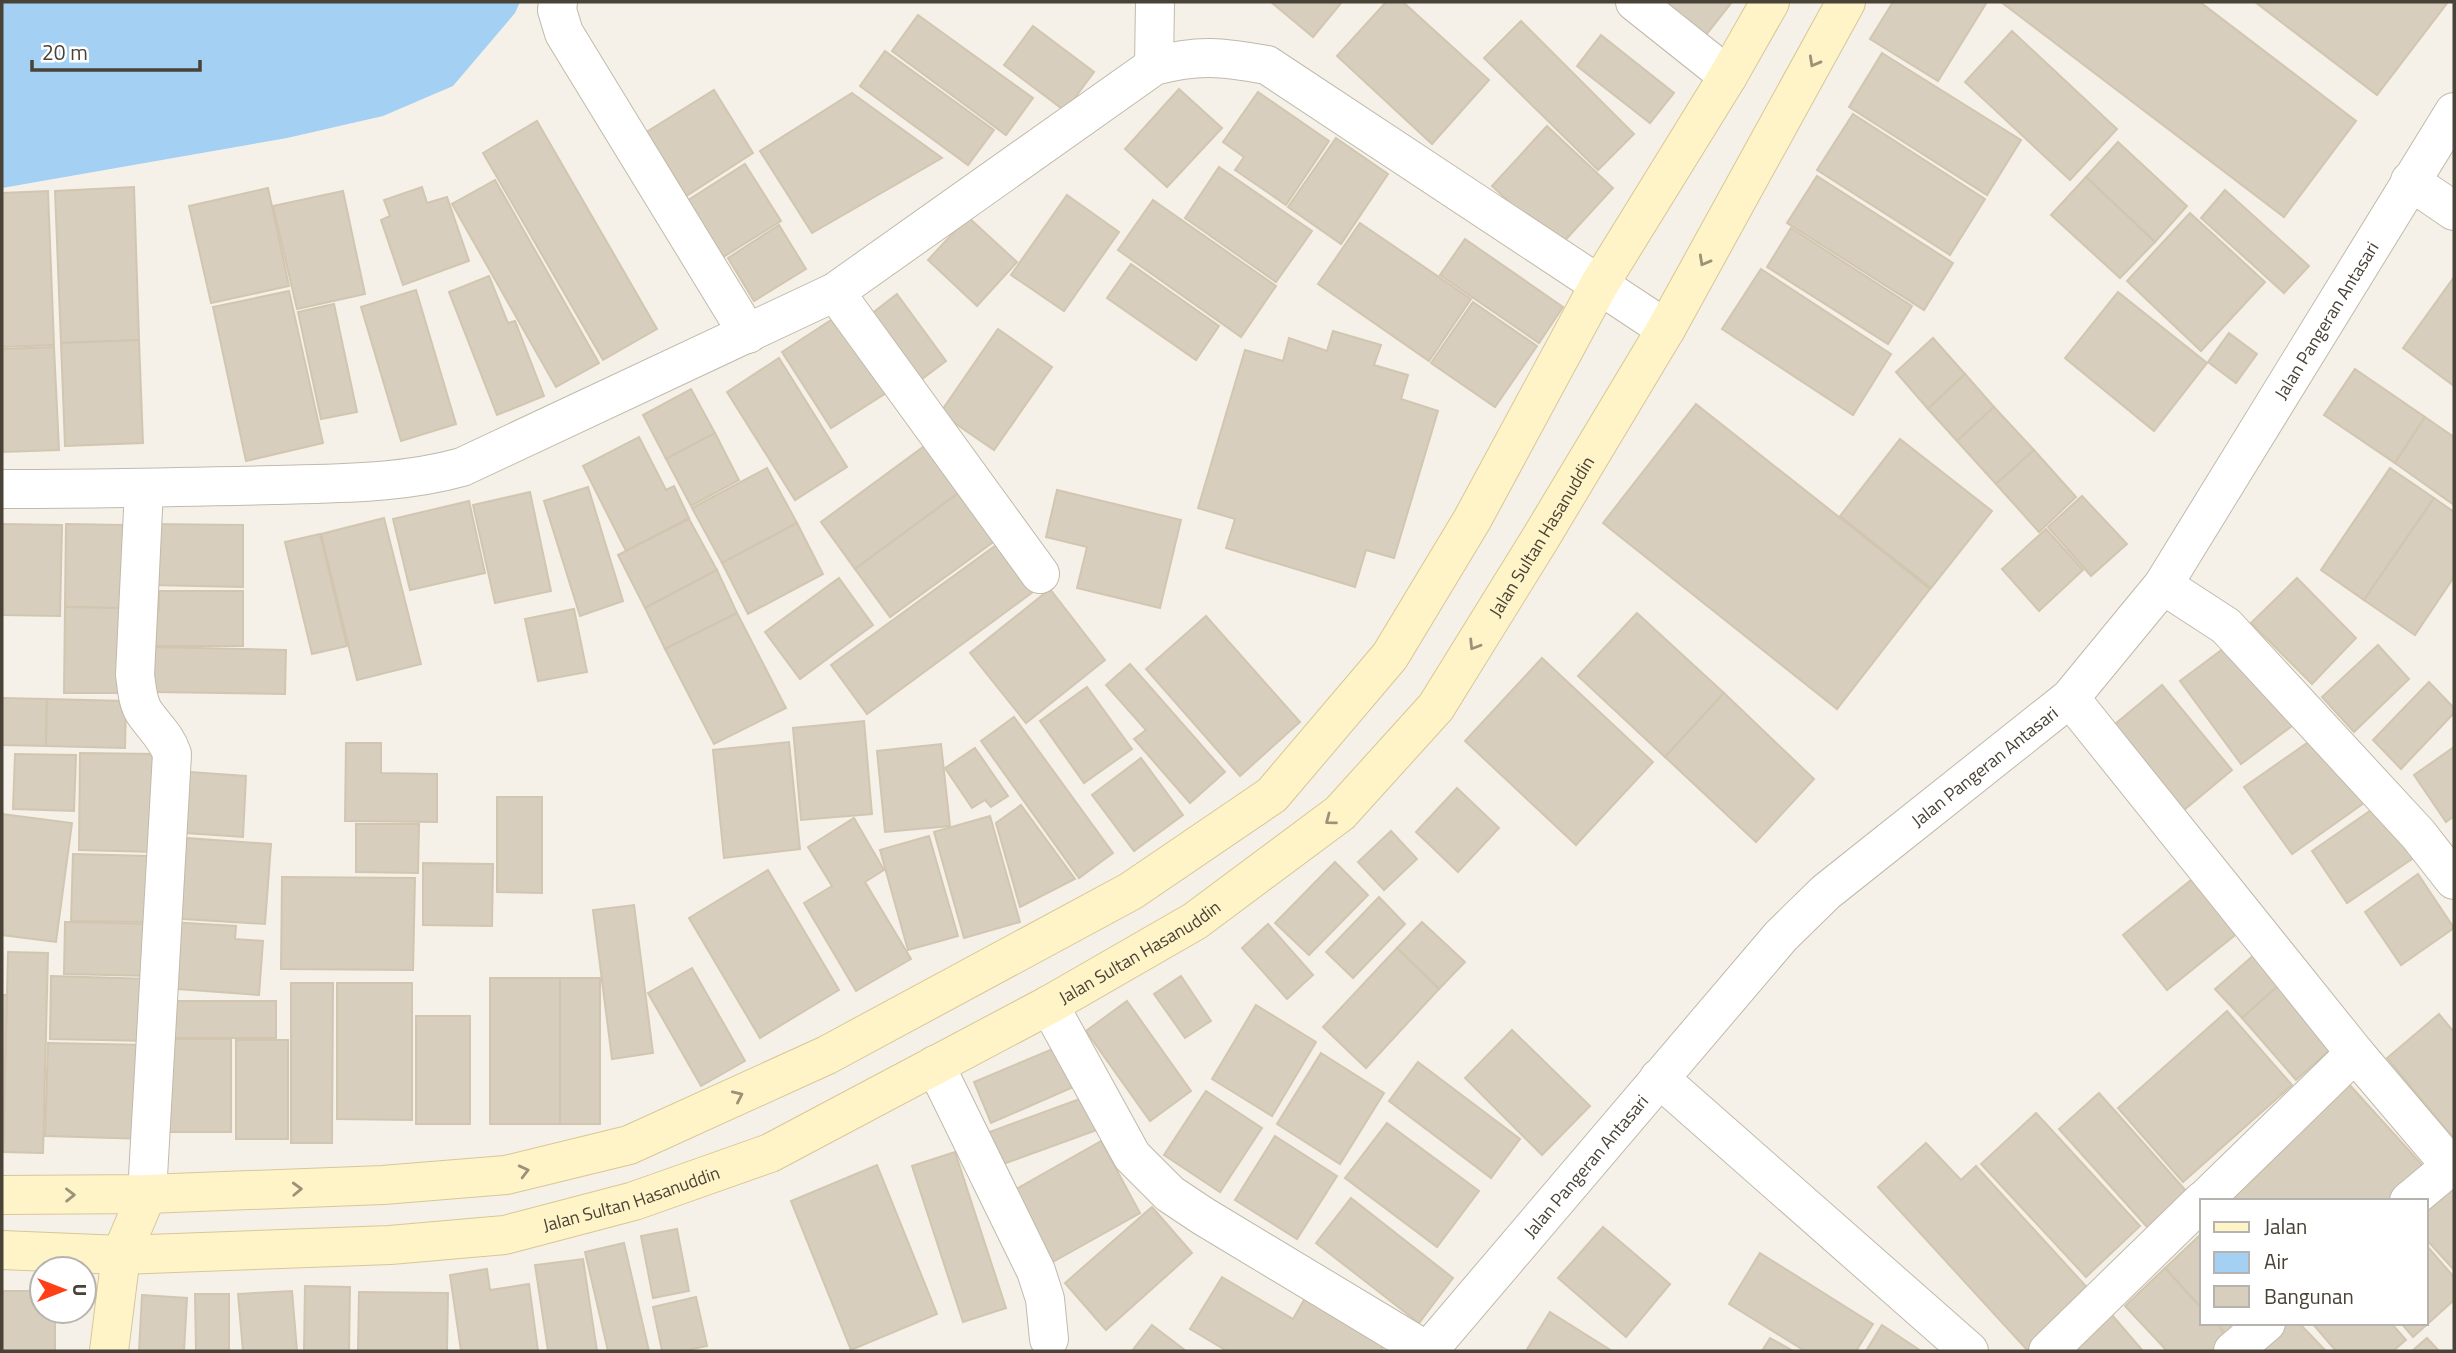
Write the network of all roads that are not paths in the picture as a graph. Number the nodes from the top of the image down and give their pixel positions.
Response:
1 (558, 2) edge
2 (1155, 2) edge
3 (1635, 2) edge
4 (1770, 2) edge
5 (1846, 2) edge
6 (1154, 66) junction
7 (1728, 76) junction
8 (2454, 112) edge
9 (2410, 181) junction
10 (2454, 211) edge
11 (1599, 285) junction
12 (835, 292) junction
13 (1666, 329) junction
14 (748, 334) junction
15 (2, 489) edge
16 (144, 489) junction
17 (1040, 574) dead end
18 (2163, 585) junction
19 (2070, 698) junction
20 (2454, 880) edge
21 (1049, 1005) junction
22 (2355, 1053) junction
23 (935, 1065) junction
24 (1659, 1077) junction
25 (2452, 1166) edge
26 (147, 1194) junction
27 (2, 1195) edge
28 (2205, 1199) edge
29 (2411, 1199) edge
30 (2200, 1204) edge
31 (2, 1250) edge
32 (121, 1255) junction
33 (2264, 1325) edge
34 (1049, 1339) dead end
35 (109, 1351) edge
36 (1427, 1351) edge
37 (1969, 1351) edge
38 (2048, 1351) edge
39 (2233, 1351) edge

1 - 14 street
2 - 6 street
3 - 7 street
4 - 7 street
5 -> 13 street, Jalan Sultan Hasanuddin
6 - 11 street
6 - 12 street
7 - 11 street
8 - 9 street, Jalan Pangeran Antasari
9 - 10 street
9 - 18 street, Jalan Pangeran Antasari
11 - 13 street
26 -> 11 street
12 - 14 street
12 - 17 street
13 -> 21 street, Jalan Sultan Hasanuddin
14 - 16 street
15 - 16 street
16 - 26 street
18 - 19 street, Jalan Pangeran Antasari
18 - 20 street
19 - 22 street
19 - 24 street, Jalan Pangeran Antasari
21 - 23 street, Jalan Sultan Hasanuddin
21 - 36 street
22 - 25 street
22 - 28 street
23 - 32 street, Jalan Sultan Hasanuddin
23 - 34 street
24 - 36 street, Jalan Pangeran Antasari
24 - 37 street
25 - 29 street
27 -> 26 street
26 - 32 street
30 - 38 street
31 - 32 street, Jalan Sultan Hasanuddin
32 - 35 street
33 - 39 street

